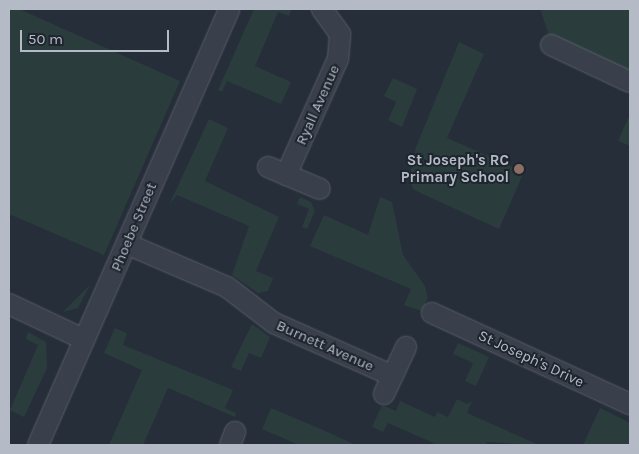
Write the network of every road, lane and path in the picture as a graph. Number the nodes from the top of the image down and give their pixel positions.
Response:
1 (229, 9) edge
2 (322, 9) edge
3 (551, 45) dead end
4 (630, 82) edge
5 (320, 189) dead end
6 (127, 244) junction
7 (9, 304) edge
8 (432, 313) dead end
9 (83, 339) junction
10 (406, 347) dead end
11 (630, 404) edge
12 (38, 445) edge

1 - 6 street, Phoebe Street
2 - 5 street, Ryall Avenue
3 - 4 street
6 - 9 street, Phoebe Street
6 - 10 street, Burnett Avenue
7 - 9 street
8 - 11 street, St Joseph's Drive
9 - 12 street, Phoebe Street

